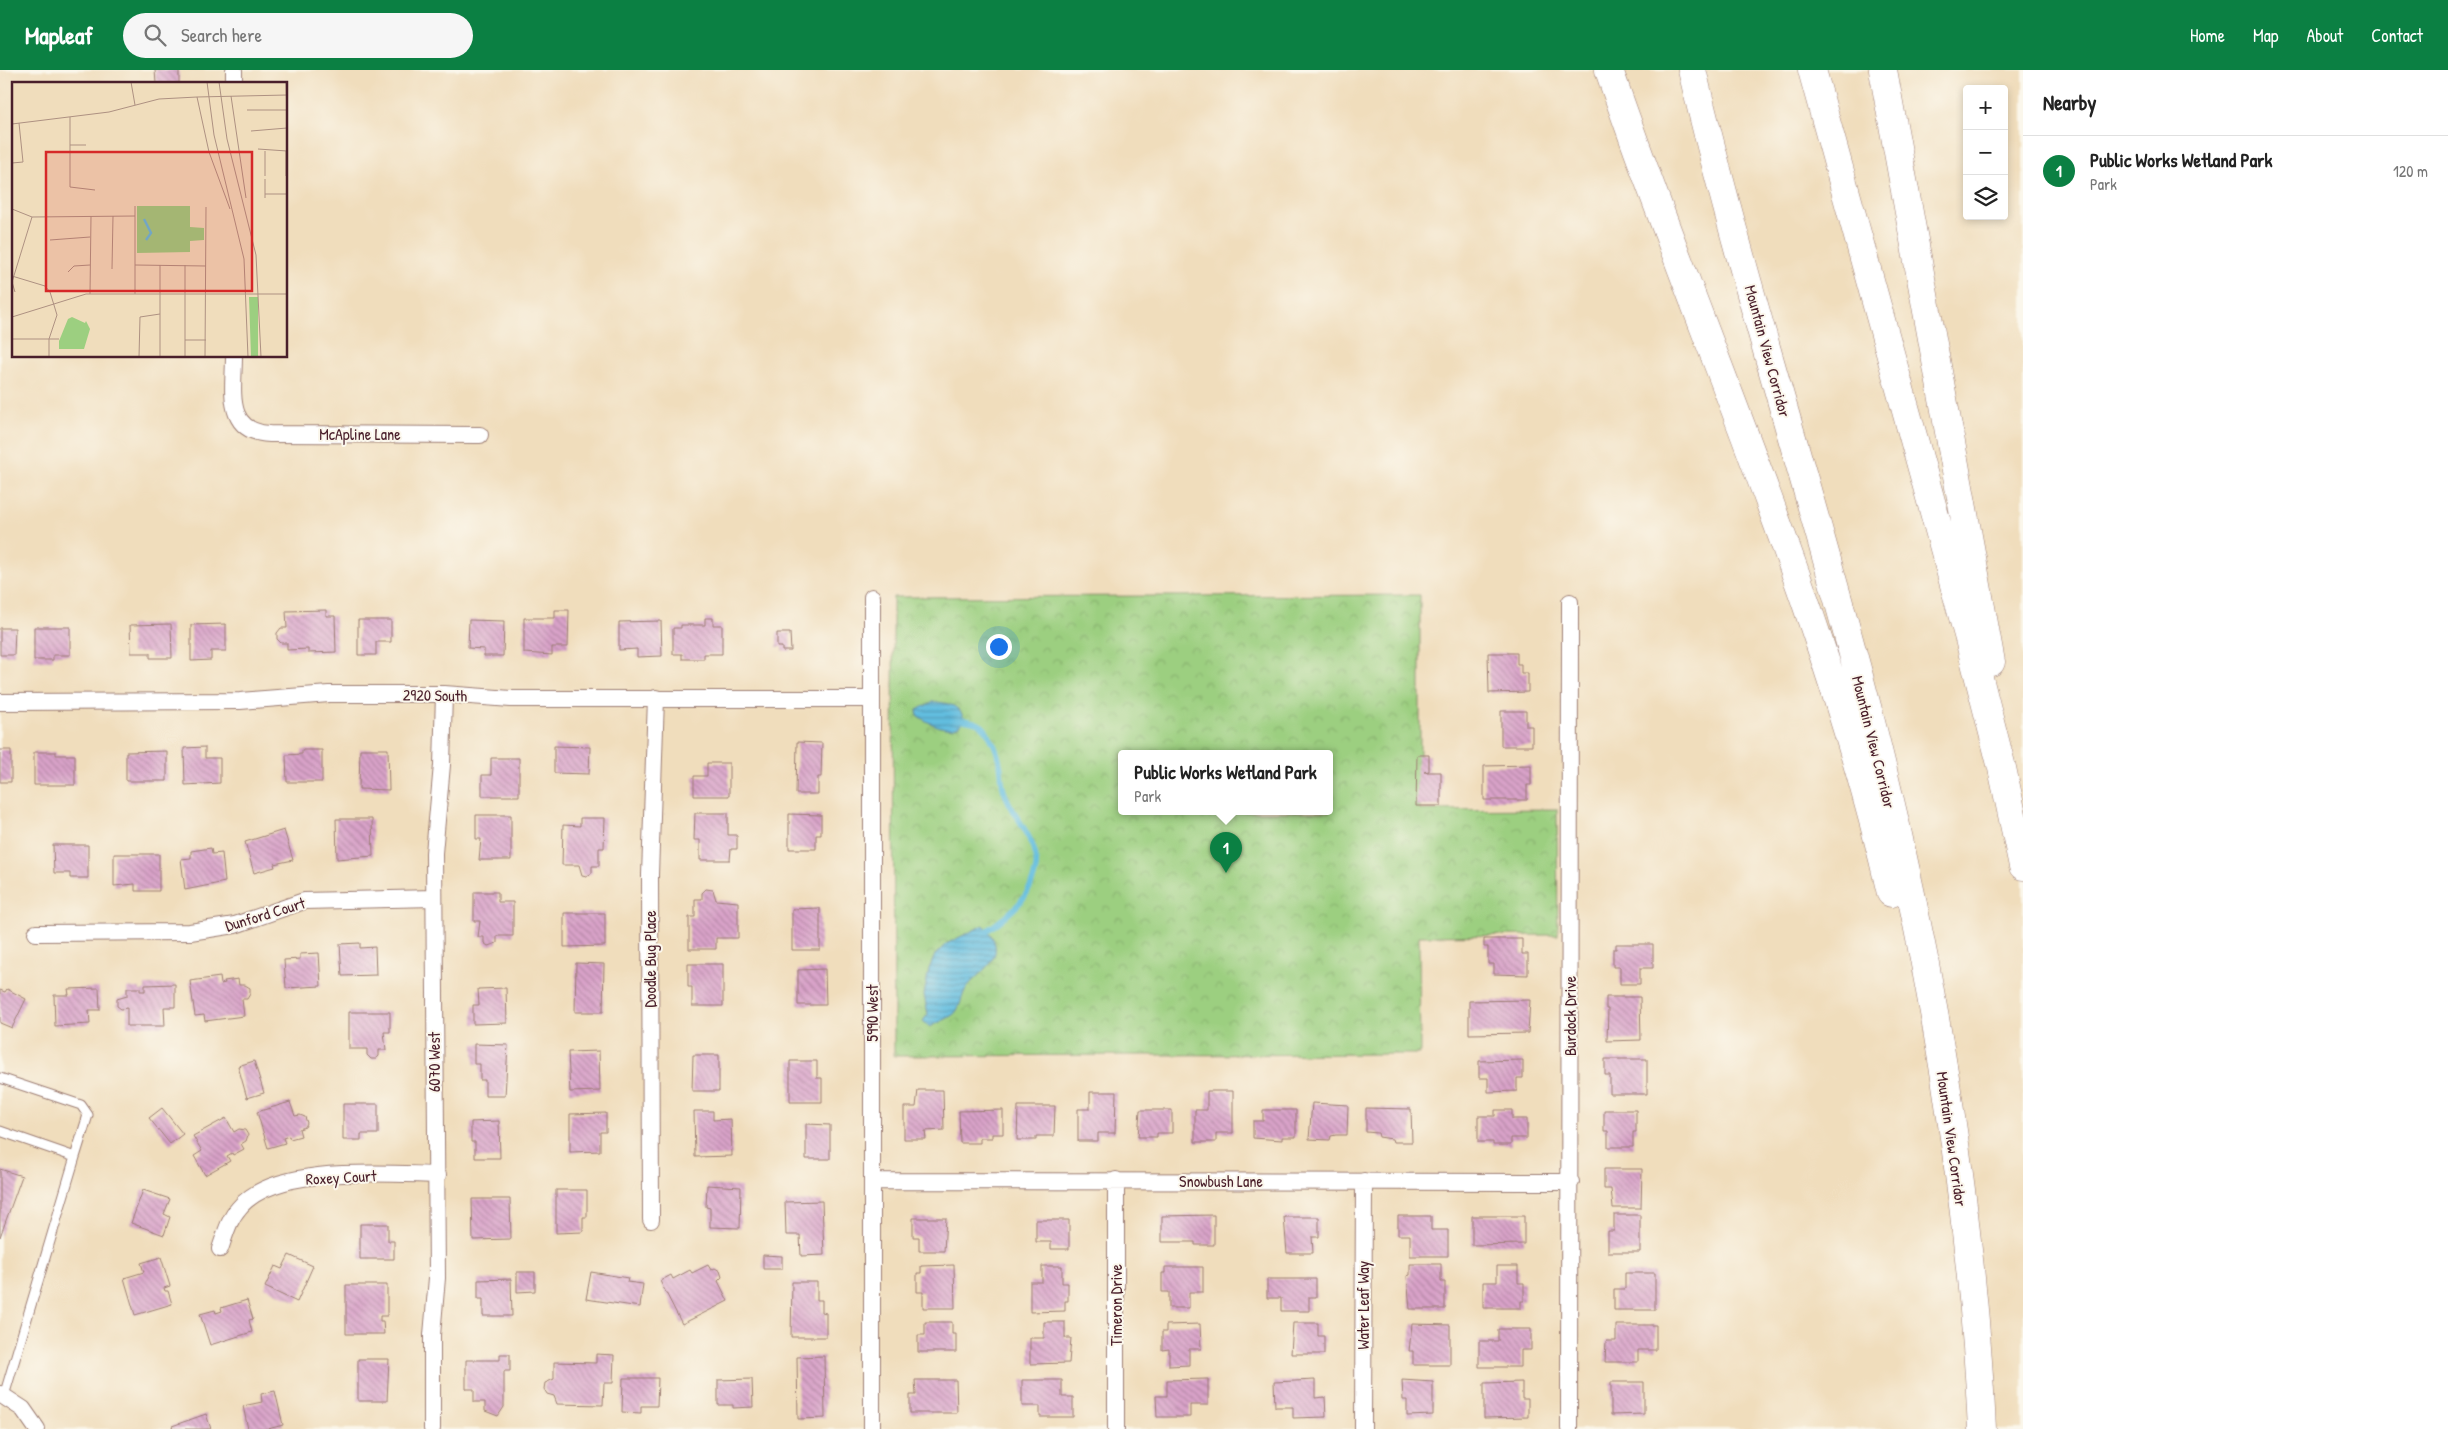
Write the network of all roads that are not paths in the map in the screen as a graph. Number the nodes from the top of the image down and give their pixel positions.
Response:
1 (1609, 70) edge
2 (1692, 70) edge
3 (1812, 70) edge
4 (1883, 70) edge
5 (234, 358) edge
6 (480, 435) dead end
7 (872, 597) dead end
8 (1570, 602) dead end
9 (444, 694) junction
10 (656, 698) junction
11 (871, 699) junction
12 (0, 702) edge
13 (2002, 768) junction
14 (2023, 866) edge
15 (434, 898) junction
16 (36, 933) dead end
17 (0, 1078) edge
18 (0, 1131) edge
19 (75, 1156) junction
20 (438, 1174) junction
21 (1116, 1180) junction
22 (872, 1181) junction
23 (1364, 1181) junction
24 (1571, 1182) junction
25 (651, 1220) dead end
26 (220, 1249) dead end
27 (1972, 1303) junction
28 (2, 1395) edge
29 (37, 1429) edge
30 (432, 1429) edge
31 (872, 1429) edge
32 (1116, 1429) edge
33 (1363, 1429) edge
34 (1569, 1429) edge
35 (1982, 1429) edge

1 - 27 highway
2 - 27 highway, Mountain View Corridor
3 - 13 highway
4 - 13 highway
5 - 6 street, McApline Lane
7 - 11 street, 5990 West
8 - 24 street, Burdock Drive
9 - 10 street, 2920 South
9 - 12 street, 2920 South
9 - 15 street, 6070 West
10 - 11 street, 2920 South
10 - 25 street, Doodle Bug Place
11 - 22 street, 5990 West
13 - 14 highway
15 - 16 street, Dunford Court
15 - 20 street, 6070 West
17 - 19 lane
18 - 19 lane
19 - 28 lane
20 - 26 street, Roxey Court
20 - 30 street, 6070 West
21 - 22 street, Snowbush Lane
21 - 23 street, Snowbush Lane
21 - 32 street, Timeron Drive
22 - 31 street, 5990 West
23 - 24 street, Snowbush Lane
23 - 33 street, Water Leaf Way
24 - 34 street, Burdock Drive
27 - 35 highway, Mountain View Corridor
28 - 29 street

